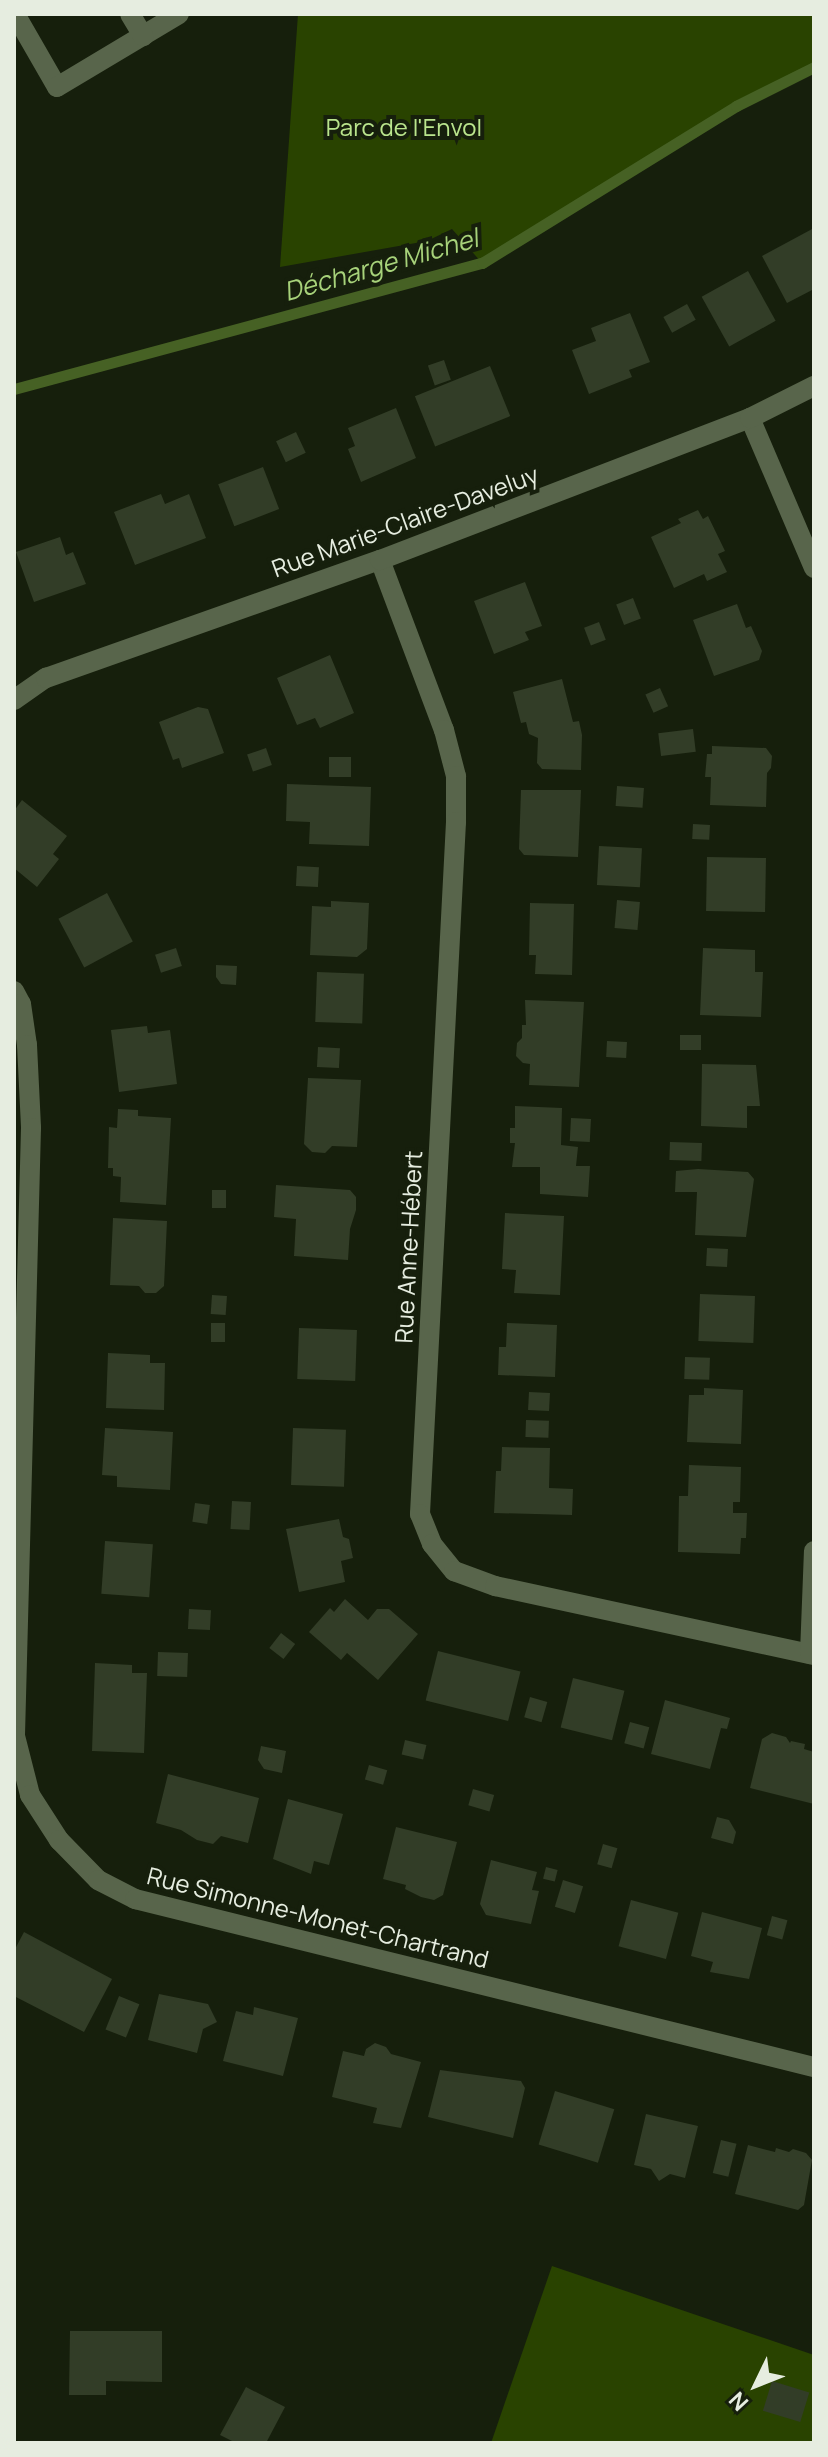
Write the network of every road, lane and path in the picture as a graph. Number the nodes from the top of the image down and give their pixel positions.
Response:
1 (15, 14) edge
2 (130, 14) edge
3 (179, 14) edge
4 (143, 36) junction
5 (814, 386) edge
6 (750, 418) junction
7 (380, 560) junction
8 (814, 568) edge
9 (14, 700) edge
10 (14, 991) edge
11 (814, 1551) edge
12 (812, 1655) edge
13 (814, 2067) edge

1 - 4 street
2 - 4 street
3 - 4 street
5 - 6 street, Rue Marie-Claire-Daveluy
6 - 7 street, Rue Marie-Claire-Daveluy
6 - 8 street
7 - 9 street, Rue Marie-Claire-Daveluy
7 - 12 street, Rue Anne-Hébert
10 - 13 street, Rue Simonne-Monet-Chartrand
11 - 12 street

